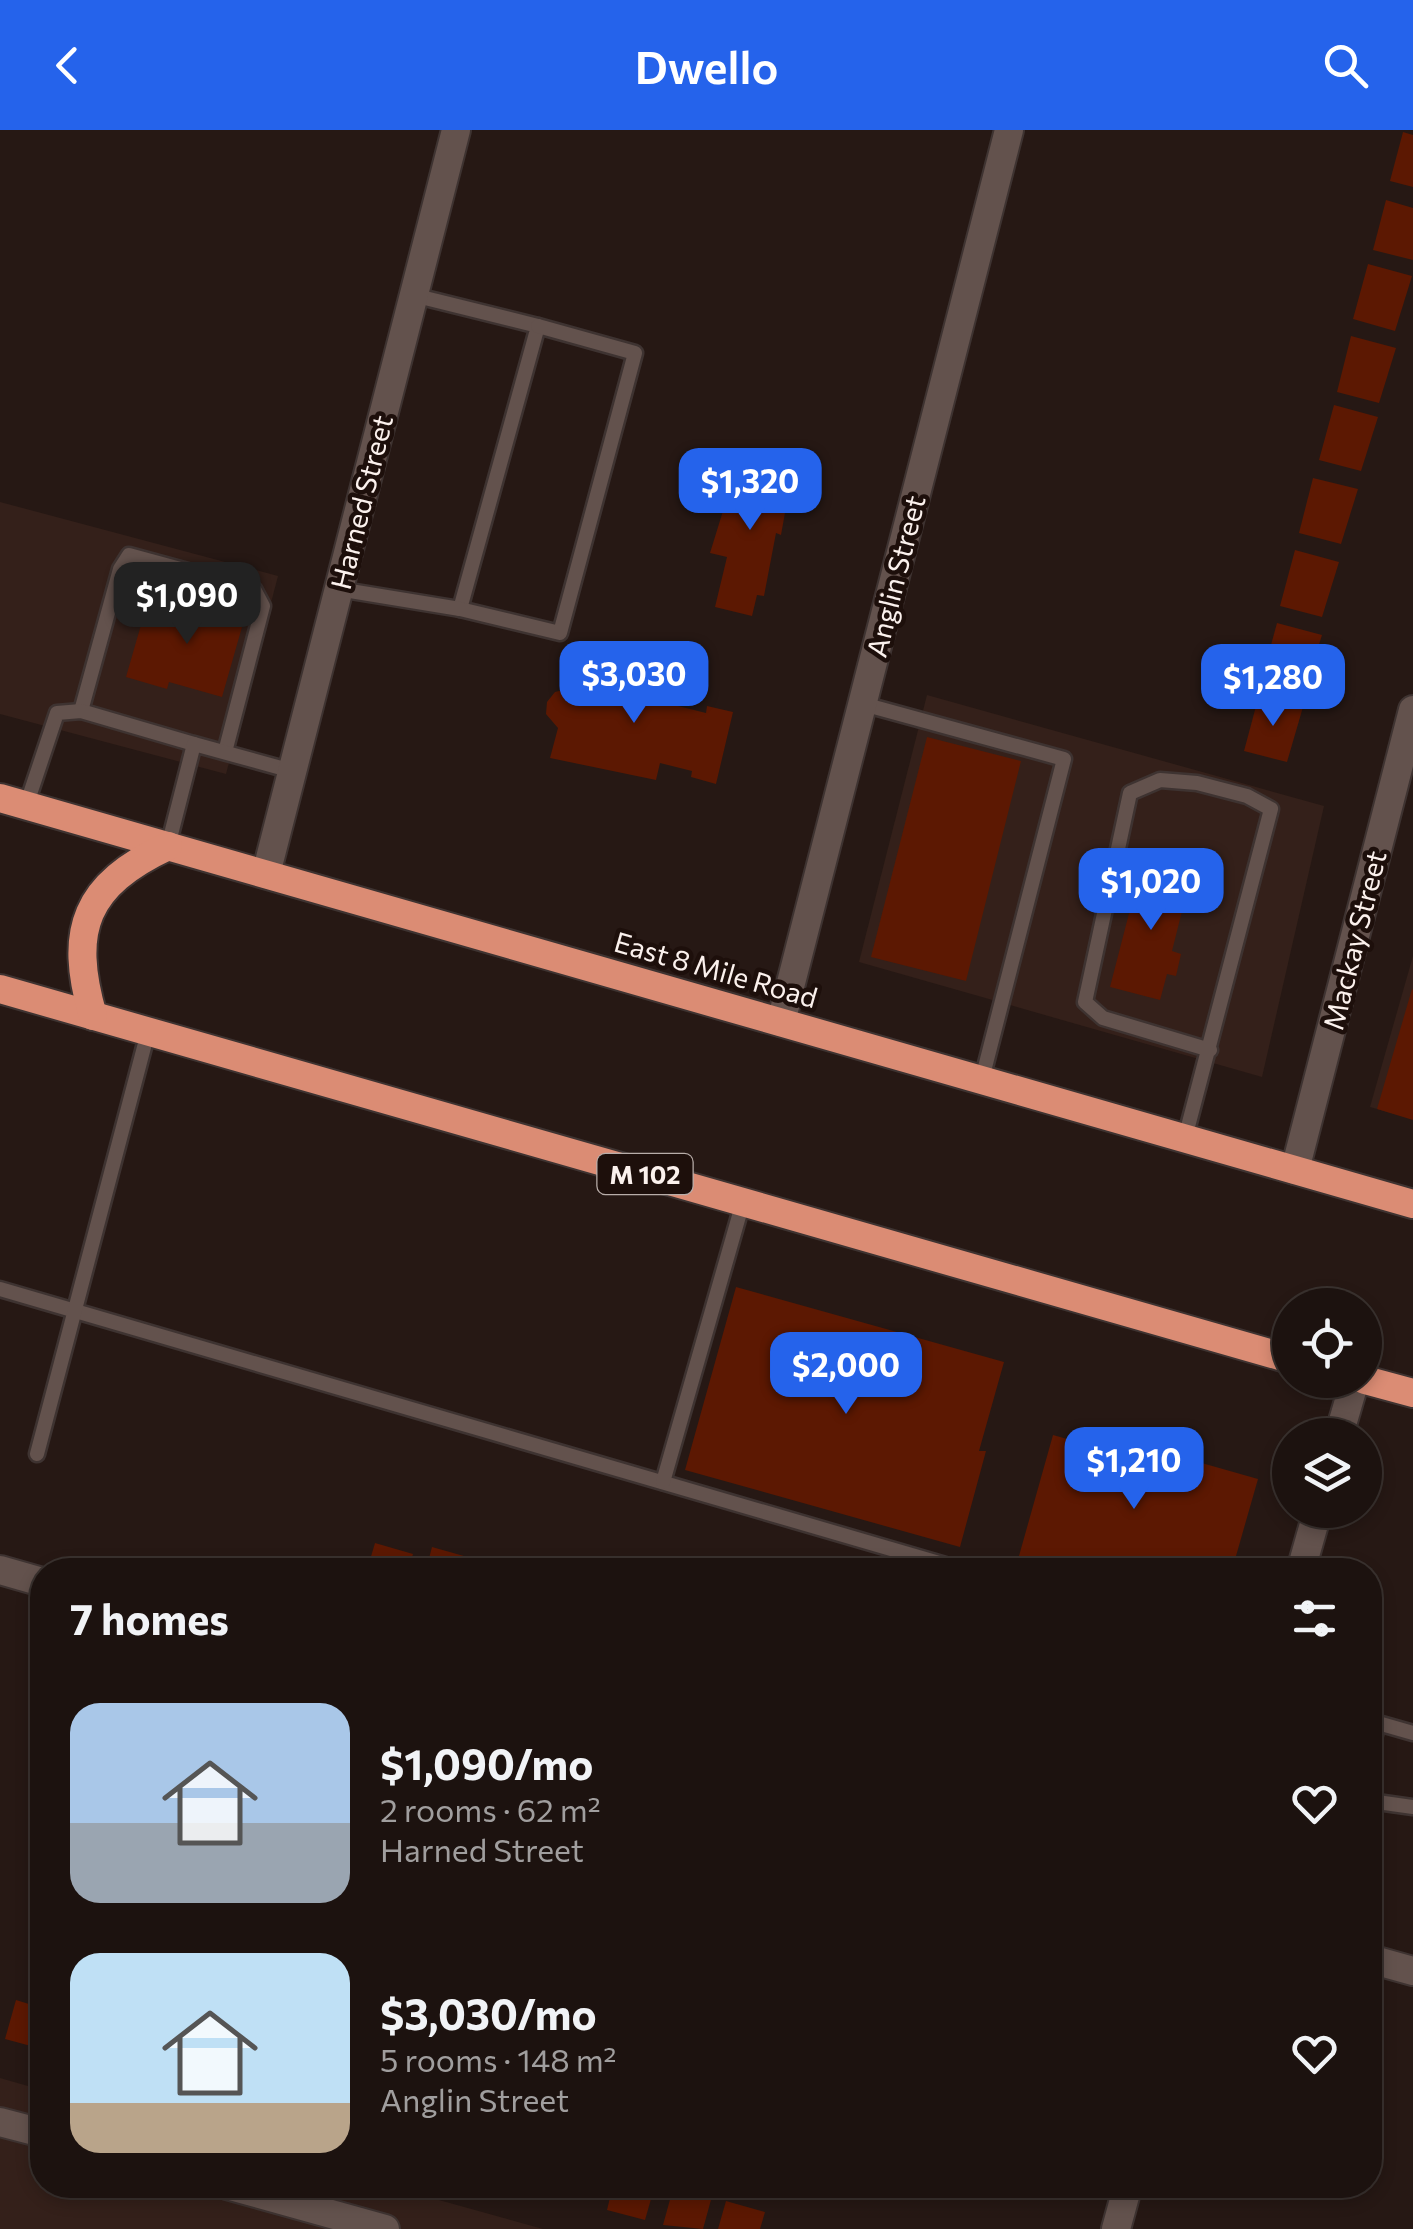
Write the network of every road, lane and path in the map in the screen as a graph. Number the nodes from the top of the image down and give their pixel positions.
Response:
1 (456, 130) edge
2 (1009, 130) edge
3 (414, 295) junction
4 (538, 326) junction
5 (338, 588) junction
6 (460, 609) junction
7 (862, 704) junction
8 (1413, 710) edge
9 (80, 711) junction
10 (194, 744) junction
11 (225, 752) junction
12 (292, 771) junction
13 (13, 802) edge
14 (168, 846) junction
15 (266, 874) junction
16 (0, 989) edge
17 (93, 1016) junction
18 (781, 1022) junction
19 (148, 1032) junction
20 (1210, 1050) junction
21 (982, 1079) junction
22 (1185, 1138) junction
23 (1294, 1170) junction
24 (742, 1202) junction
25 (1413, 1204) edge
26 (0, 1289) edge
27 (75, 1311) junction
28 (1272, 1354) edge
29 (1382, 1385) edge
30 (1413, 1394) edge
31 (37, 1454) dead end
32 (662, 1482) junction
33 (1313, 1528) edge
34 (921, 1558) edge
35 (1304, 1558) edge
36 (0, 1570) edge
37 (30, 1579) edge
38 (1382, 1721) edge
39 (1413, 1734) edge
40 (1382, 1802) edge
41 (1413, 1807) edge
42 (1382, 1962) edge
43 (1413, 1971) edge
44 (0, 2122) edge
45 (30, 2131) edge
46 (262, 2198) edge
47 (1124, 2198) edge
48 (324, 2221) edge
49 (385, 2229) edge
50 (1116, 2229) edge

1 - 3 street, Harned Street
2 - 7 street, Anglin Street
3 - 4 lane
3 - 5 street, Harned Street
4 - 6 lane
4 - 6 lane
5 - 6 lane
5 - 12 street, Harned Street
7 - 18 street, Anglin Street
7 - 21 lane
8 - 23 street, Mackay Street
9 - 10 lane
9 - 11 lane
9 - 13 lane
10 - 11 lane
10 - 14 lane
11 - 12 lane
12 - 15 street, Harned Street
13 - 14 highway, East 8 Mile Road
14 - 15 highway, East 8 Mile Road
14 - 17 highway
15 - 18 highway, East 8 Mile Road
16 - 17 highway, M 102
17 - 19 highway, M 102
18 - 21 highway, East 8 Mile Road
19 - 24 highway, M 102
19 - 27 lane
20 - 20 lane
20 - 22 lane
21 - 22 highway, East 8 Mile Road
22 - 23 highway, East 8 Mile Road
23 - 25 highway, East 8 Mile Road
24 - 28 highway, M 102
24 - 32 lane
26 - 27 lane
27 - 31 lane
27 - 32 lane
29 - 30 highway
32 - 34 lane
33 - 35 street
36 - 37 street
38 - 39 lane
40 - 41 lane
42 - 43 street
44 - 45 street
46 - 48 street
47 - 50 street
48 - 49 street

